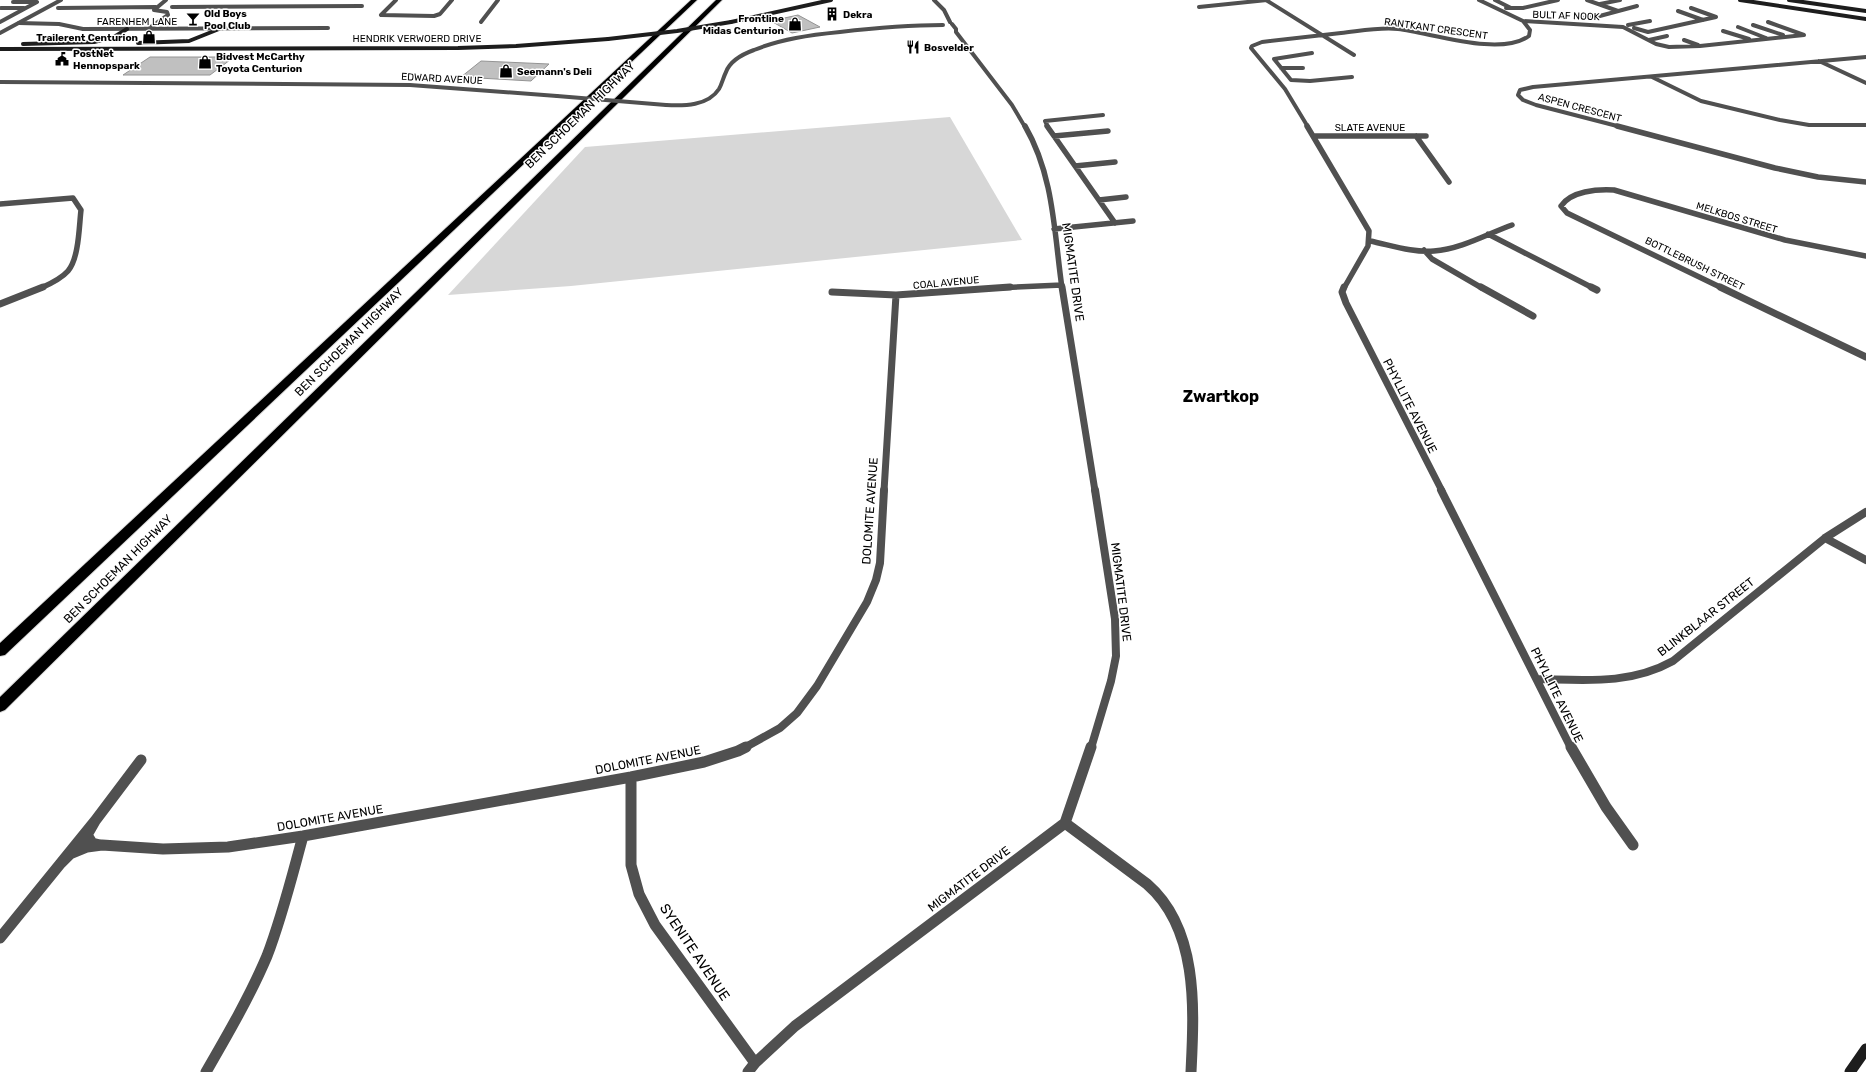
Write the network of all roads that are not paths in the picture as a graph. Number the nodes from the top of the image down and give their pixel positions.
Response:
1 (54, 0) edge
2 (61, 0) edge
3 (166, 0) edge
4 (265, 0) edge
5 (396, 0) edge
6 (452, 0) edge
7 (498, 0) edge
8 (694, 0) edge
9 (719, 0) edge
10 (820, 0) edge
11 (831, 0) edge
12 (928, 0) edge
13 (934, 0) edge
14 (1267, 0) edge
15 (1480, 0) edge
16 (1495, 0) edge
17 (1558, 0) edge
18 (1587, 0) edge
19 (1620, 0) edge
20 (1740, 0) edge
21 (1789, 0) edge
22 (14, 1) edge
23 (1599, 4) junction
24 (362, 6) dead end
25 (1637, 6) dead end
26 (156, 7) junction
27 (172, 7) dead end
28 (256, 7) junction
29 (1199, 7) dead end
30 (27, 8) junction
31 (58, 8) dead end
32 (1511, 8) junction
33 (1691, 8) dead end
34 (0, 9) edge
35 (1499, 9) junction
36 (1618, 11) junction
37 (1866, 11) edge
38 (1678, 12) dead end
39 (28, 14) junction
40 (0, 15) edge
41 (13, 15) junction
42 (1574, 18) dead end
43 (1581, 18) junction
44 (1866, 19) edge
45 (1703, 20) junction
46 (729, 21) junction
47 (1523, 21) junction
48 (1650, 21) dead end
49 (0, 22) edge
50 (481, 22) dead end
51 (1768, 22) dead end
52 (19, 23) junction
53 (951, 23) junction
54 (1585, 23) junction
55 (943, 24) junction
56 (1592, 24) junction
57 (1628, 25) junction
58 (1753, 25) dead end
59 (1738, 27) dead end
60 (328, 28) dead end
61 (0, 29) edge
62 (127, 29) junction
63 (148, 29) junction
64 (219, 29) junction
65 (1723, 31) dead end
66 (956, 32) junction
67 (0, 33) edge
68 (212, 33) junction
69 (1321, 35) junction
70 (1667, 36) dead end
71 (1788, 37) junction
72 (607, 38) junction
73 (1767, 38) junction
74 (1648, 40) junction
75 (1684, 40) dead end
76 (1752, 40) junction
77 (0, 44) edge
78 (12, 44) junction
79 (105, 45) junction
80 (212, 45) junction
81 (1700, 46) junction
82 (0, 49) edge
83 (1312, 53) dead end
84 (1354, 55) dead end
85 (1866, 57) edge
86 (1818, 61) junction
87 (1281, 68) junction
88 (1303, 68) dead end
89 (1651, 76) junction
90 (1288, 77) junction
91 (1352, 77) dead end
92 (1276, 78) junction
93 (0, 82) edge
94 (1866, 83) edge
95 (1103, 115) dead end
96 (1866, 125) edge
97 (1108, 131) dead end
98 (1054, 136) junction
99 (1314, 136) junction
100 (1416, 136) junction
101 (1426, 136) dead end
102 (1115, 162) dead end
103 (1075, 166) junction
104 (1449, 182) dead end
105 (1866, 182) edge
106 (1605, 189) joint
107 (1126, 197) dead end
108 (1098, 200) junction
109 (0, 204) edge
110 (1133, 221) dead end
111 (1115, 223) junction
112 (1512, 226) dead end
113 (1054, 229) junction
114 (1488, 234) junction
115 (1370, 241) junction
116 (1424, 250) junction
117 (1866, 256) edge
118 (1062, 285) junction
119 (1597, 290) dead end
120 (832, 292) dead end
121 (896, 295) junction
122 (0, 304) edge
123 (1533, 316) dead end
124 (1866, 357) edge
125 (1866, 512) edge
126 (1825, 538) junction
127 (1866, 560) edge
128 (0, 651) edge
129 (1538, 679) junction
130 (2, 705) edge
131 (142, 760) dead end
132 (631, 777) junction
133 (95, 821) junction
134 (1065, 823) junction
135 (303, 836) junction
136 (1633, 845) dead end
137 (102, 846) junction
138 (61, 863) junction
139 (0, 938) edge
140 (1866, 1049) edge
141 (755, 1063) junction
142 (206, 1072) edge
143 (748, 1072) edge
144 (1191, 1072) edge
145 (1850, 1072) edge

1 - 39 street
2 - 52 street
3 - 26 street
4 - 28 street
5 - 6 street
7 - 50 street
8 - 128 highway, BEN SCHOEMAN HIGHWAY
9 - 130 highway, BEN SCHOEMAN HIGHWAY
10 - 46 main road, HENDRIK VERWOERD DRIVE
11 - 46 main road, HENDRIK VERWOERD DRIVE
12 - 55 street, MIGMATITE DRIVE
13 - 53 street, MIGMATITE DRIVE
14 - 29 street
14 - 69 street
15 - 35 street
16 - 32 street
17 - 32 street
18 - 23 street
19 - 23 street
20 - 44 main road
21 - 37 main road
22 - 30 street
22 - 34 street
23 - 36 street
24 - 28 street
25 - 36 street
26 - 31 street
26 - 63 street
27 - 28 street
30 - 34 street
30 - 41 street
32 - 35 street
33 - 45 street
35 - 47 street
36 - 43 street
38 - 45 street
39 - 52 street
39 - 61 street
40 - 41 street
41 - 49 street
42 - 43 street
43 - 54 street
45 - 57 street
46 - 72 main road, HENDRIK VERWOERD DRIVE, bridge
47 - 54 street, BULT AF NOOK
47 - 69 street, RANTKANT CRESCENT
48 - 57 street
51 - 71 street, BULT AF NOOK
52 - 61 street
52 - 62 street, FARENHEM LANE
52 - 67 street
53 - 55 street, EDWARD AVENUE
53 - 66 street, MIGMATITE DRIVE
54 - 56 street, BULT AF NOOK
55 - 66 street, MIGMATITE DRIVE
55 - 93 street, EDWARD AVENUE, bridge
56 - 57 street
56 - 74 street, BULT AF NOOK
58 - 71 street
59 - 73 street
60 - 64 street, FARENHEM LANE
62 - 63 street, FARENHEM LANE
62 - 78 main road
63 - 64 street, FARENHEM LANE
64 - 68 main road
65 - 76 street
66 - 113 street, MIGMATITE DRIVE
68 - 79 main road
68 - 80 main road
69 - 84 street
69 - 92 street
70 - 74 street
71 - 73 street, BULT AF NOOK
72 - 80 main road, HENDRIK VERWOERD DRIVE
72 - 82 main road, HENDRIK VERWOERD DRIVE
73 - 76 street, BULT AF NOOK
74 - 81 street, BULT AF NOOK
75 - 81 street
76 - 81 street, BULT AF NOOK
77 - 78 main road, HENDRIK VERWOERD DRIVE
78 - 79 main road, HENDRIK VERWOERD DRIVE
79 - 80 main road, HENDRIK VERWOERD DRIVE
83 - 87 street
85 - 86 street, ASPEN CRESCENT
86 - 89 street, ASPEN CRESCENT
86 - 94 street
87 - 88 street
87 - 90 street
89 - 96 street
89 - 105 street, ASPEN CRESCENT
90 - 91 street
90 - 92 street
92 - 99 street
95 - 98 street
97 - 98 street
98 - 103 street
99 - 100 street, SLATE AVENUE
99 - 115 street
100 - 101 street, SLATE AVENUE
100 - 104 street
102 - 103 street
103 - 108 street
106 - 117 street, MELKBOS STREET
106 - 124 street, BOTTLEBRUSH STREET
107 - 108 street
108 - 111 street
109 - 122 street
110 - 111 street
111 - 113 street
112 - 114 street
113 - 118 street, MIGMATITE DRIVE
114 - 116 street
114 - 119 street
115 - 116 street
115 - 129 street, PHYLLITE AVENUE
116 - 123 street
118 - 121 street, COAL AVENUE
118 - 134 street, MIGMATITE DRIVE
120 - 121 street, COAL AVENUE
121 - 132 street, DOLOMITE AVENUE
125 - 126 street, BLINKBLAAR STREET
126 - 127 street
126 - 129 street, BLINKBLAAR STREET
129 - 136 street, PHYLLITE AVENUE
131 - 133 street
132 - 135 street, DOLOMITE AVENUE
132 - 141 street, SYENITE AVENUE
133 - 137 street
133 - 138 street
134 - 141 street, MIGMATITE DRIVE
134 - 144 street
135 - 137 street, DOLOMITE AVENUE
135 - 142 street
137 - 138 street, DOLOMITE AVENUE
138 - 139 street
140 - 145 main road
141 - 143 street, MIGMATITE DRIVE

